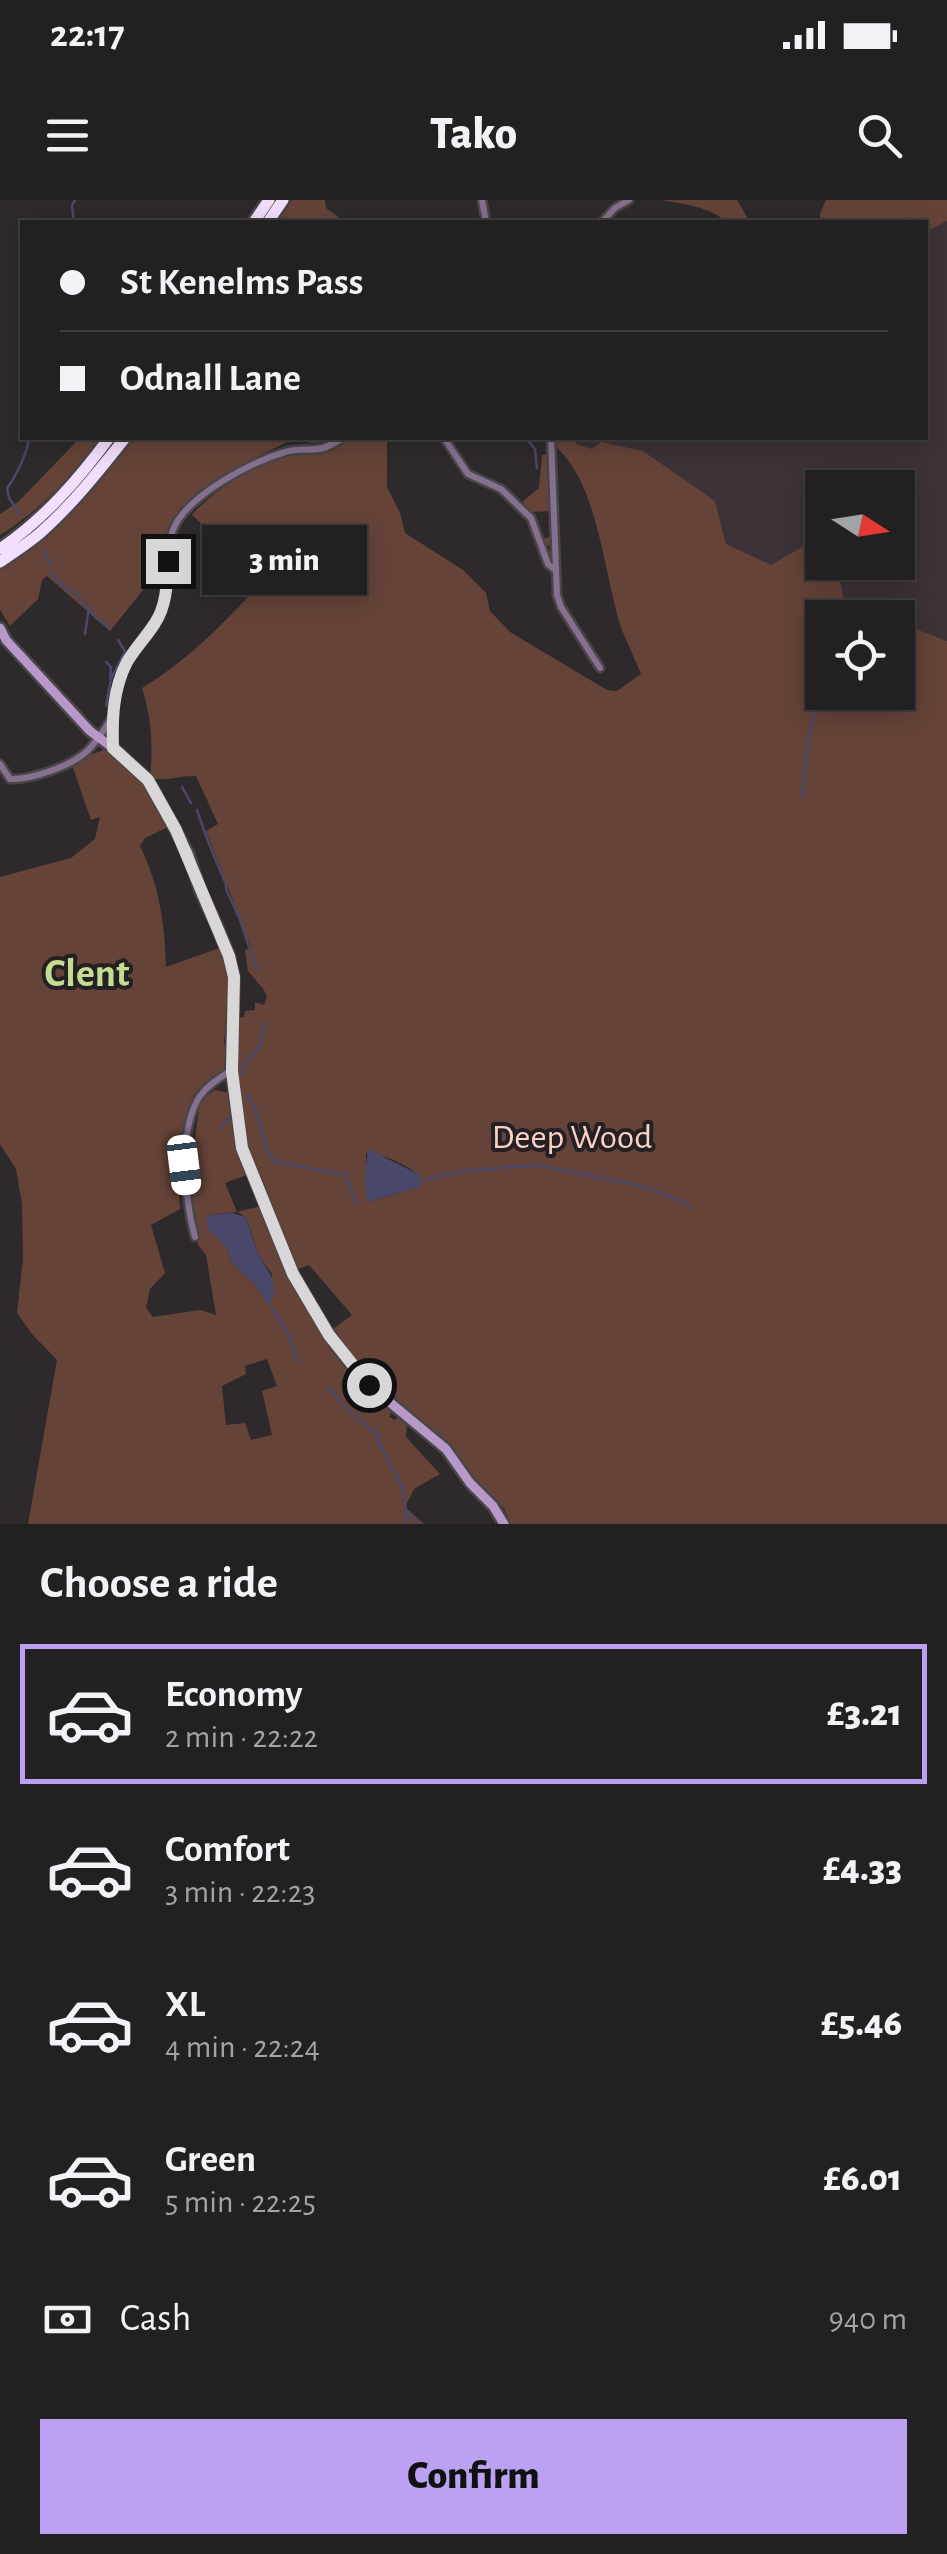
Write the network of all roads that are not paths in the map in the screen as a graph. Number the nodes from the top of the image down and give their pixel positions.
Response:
1 (629, 200) edge
2 (604, 220) edge
3 (108, 440) edge
4 (122, 440) edge
5 (340, 440) edge
6 (445, 440) edge
7 (551, 440) edge
8 (555, 546) junction
9 (0, 548) edge
10 (543, 549) junction
11 (0, 562) edge
12 (555, 570) junction
13 (0, 628) edge
14 (600, 668) dead end
15 (112, 718) junction
16 (97, 737) junction
17 (113, 748) junction
18 (0, 764) edge
19 (232, 1071) junction
20 (195, 1238) dead end
21 (504, 1524) edge

1 - 2 street
3 - 9 highway
4 - 11 highway
5 - 15 street
6 - 10 street
7 - 8 street
8 - 10 street
8 - 12 street
10 - 12 street
12 - 14 street
13 - 16 street
15 - 16 street
15 - 17 street
16 - 17 street
16 - 18 street
17 - 19 street
19 - 20 street
19 - 21 street

